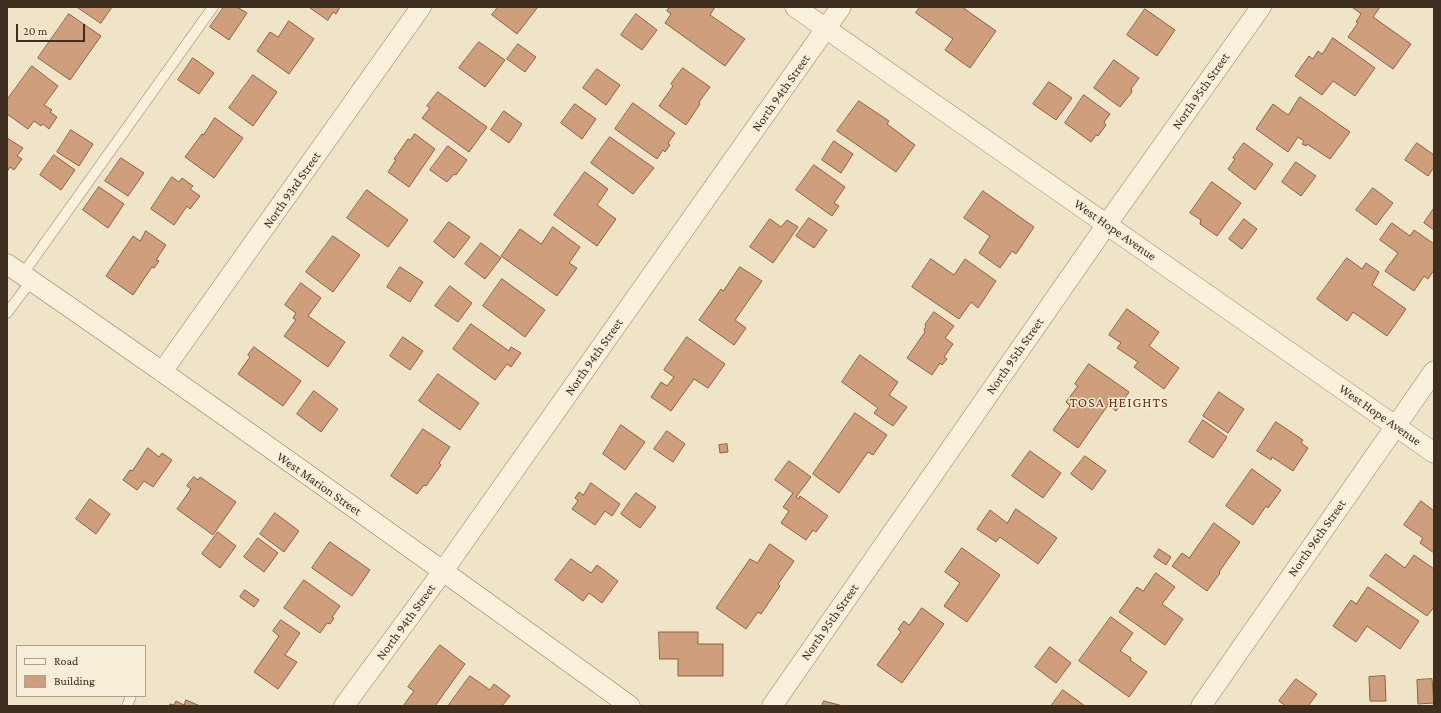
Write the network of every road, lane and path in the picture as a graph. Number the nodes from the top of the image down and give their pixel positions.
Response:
1 (213, 7) edge
2 (421, 7) edge
3 (795, 7) edge
4 (841, 7) edge
5 (1261, 7) edge
6 (826, 28) junction
7 (1107, 224) junction
8 (20, 273) edge
9 (7, 313) edge
10 (1434, 371) edge
11 (162, 372) junction
12 (1396, 426) junction
13 (1434, 453) edge
14 (443, 571) junction
15 (344, 706) edge
16 (630, 706) edge
17 (772, 706) edge
18 (1201, 706) edge

1 - 8 lane
2 - 11 street, North 93rd Street
3 - 6 street, West Hope Avenue
4 - 6 street, North 94th Street
5 - 7 street, North 95th Street
6 - 7 street, West Hope Avenue
6 - 14 street, North 94th Street
7 - 12 street, West Hope Avenue
7 - 17 street, North 95th Street
8 - 9 lane
8 - 11 street, West Marion Street
10 - 12 street, North 96th Street
11 - 14 street, West Marion Street
12 - 13 street, West Hope Avenue
12 - 18 street, North 96th Street
14 - 15 street, North 94th Street
14 - 16 street, West Marion Street

